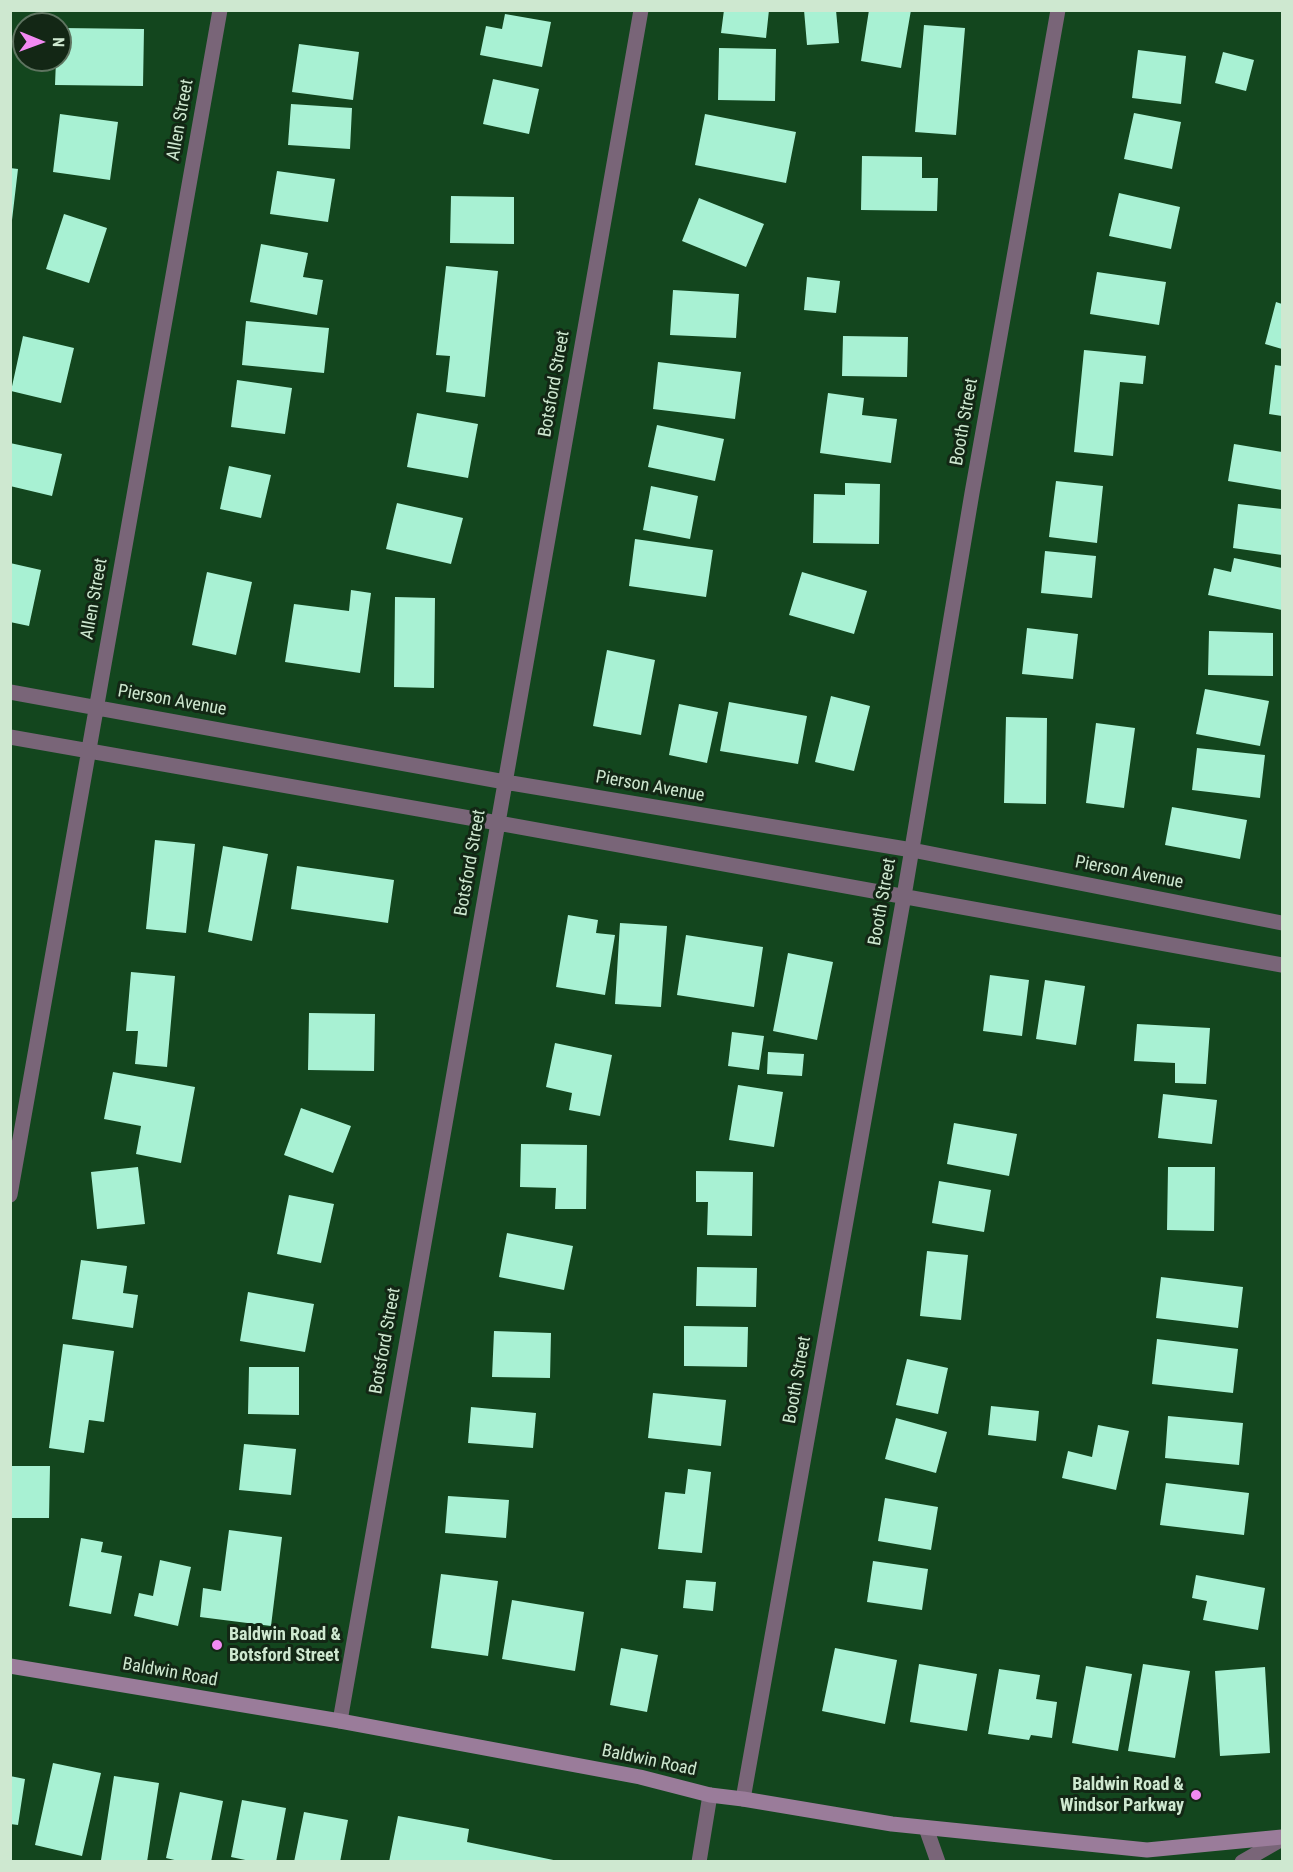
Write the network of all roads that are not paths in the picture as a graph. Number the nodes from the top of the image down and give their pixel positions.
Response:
1 (220, 10) edge
2 (641, 10) edge
3 (1058, 10) edge
4 (10, 692) edge
5 (96, 707) junction
6 (10, 737) edge
7 (88, 751) junction
8 (505, 782) junction
9 (498, 823) junction
10 (912, 850) junction
11 (904, 896) junction
12 (1282, 922) edge
13 (1282, 965) edge
14 (10, 1194) edge
15 (10, 1666) edge
16 (340, 1721) junction
17 (710, 1795) junction
18 (743, 1798) junction
19 (926, 1828) junction
20 (1282, 1838) edge
21 (699, 1862) edge
22 (938, 1862) edge
23 (1242, 1862) edge

1 - 5 street, Allen Street
2 - 8 street, Botsford Street
3 - 10 street, Booth Street
4 - 5 street, Pierson Avenue
5 - 7 street, Allen Street
5 - 8 street, Pierson Avenue
6 - 7 street
7 - 9 street
7 - 14 street, Allen Street
8 - 9 street, Botsford Street
8 - 10 street, Pierson Avenue
9 - 11 street
9 - 16 street, Botsford Street
10 - 11 street, Booth Street
10 - 12 street, Pierson Avenue
11 - 13 street
11 - 18 street, Booth Street
15 - 16 main road, Baldwin Road
16 - 17 main road, Baldwin Road
17 - 18 main road, Baldwin Road
17 - 21 street
18 - 19 main road, Baldwin Road
19 - 20 main road, Baldwin Road
19 - 22 street
20 - 23 street, Baldwin Road

